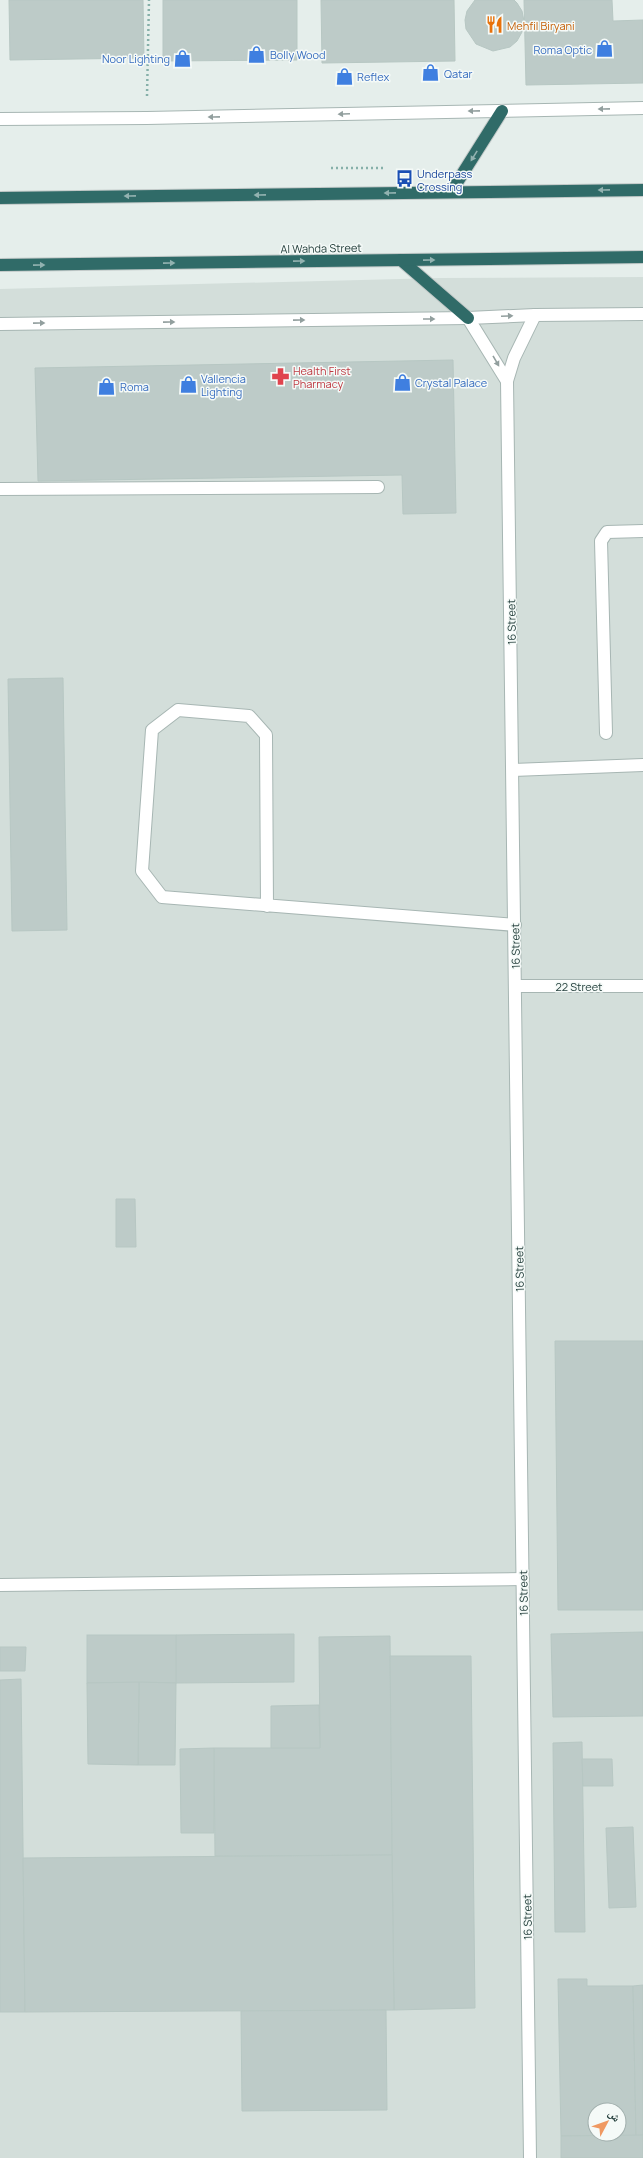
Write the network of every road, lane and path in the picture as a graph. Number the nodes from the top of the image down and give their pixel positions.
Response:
1 (148, 0) edge
2 (643, 108) edge
3 (502, 111) junction
4 (147, 118) junction
5 (0, 119) edge
6 (331, 168) dead end
7 (377, 168) dead end
8 (643, 190) edge
9 (451, 192) junction
10 (0, 198) edge
11 (643, 257) edge
12 (401, 260) junction
13 (0, 265) edge
14 (643, 314) edge
15 (535, 315) junction
16 (468, 318) junction
17 (0, 324) edge
18 (507, 381) junction
19 (378, 487) dead end
20 (0, 489) edge
21 (643, 531) edge
22 (606, 733) dead end
23 (643, 766) edge
24 (513, 770) junction
25 (267, 906) junction
26 (515, 925) junction
27 (515, 986) junction
28 (643, 986) edge
29 (523, 1579) junction
30 (0, 1585) edge
31 (530, 2158) edge

1 - 4 path
2 -> 3 street
3 -> 4 street
3 -> 9 highway
4 - 5 street
6 - 7 path
8 -> 9 highway
9 -> 10 highway
12 -> 11 highway, Al Wahda Street
13 -> 12 highway, Al Wahda Street
12 - 16 highway
14 - 15 street
16 -> 15 street
15 - 18 street, 16 Street
17 -> 16 street
16 -> 18 street
18 - 24 street, 16 Street
19 - 20 street
21 - 22 street
23 - 24 street
24 - 26 street, 16 Street
25 - 25 street
25 - 26 street
26 - 27 street, 16 Street
27 - 28 street, 22 Street
27 - 29 street, 16 Street
29 - 30 street
29 - 31 street, 16 Street

